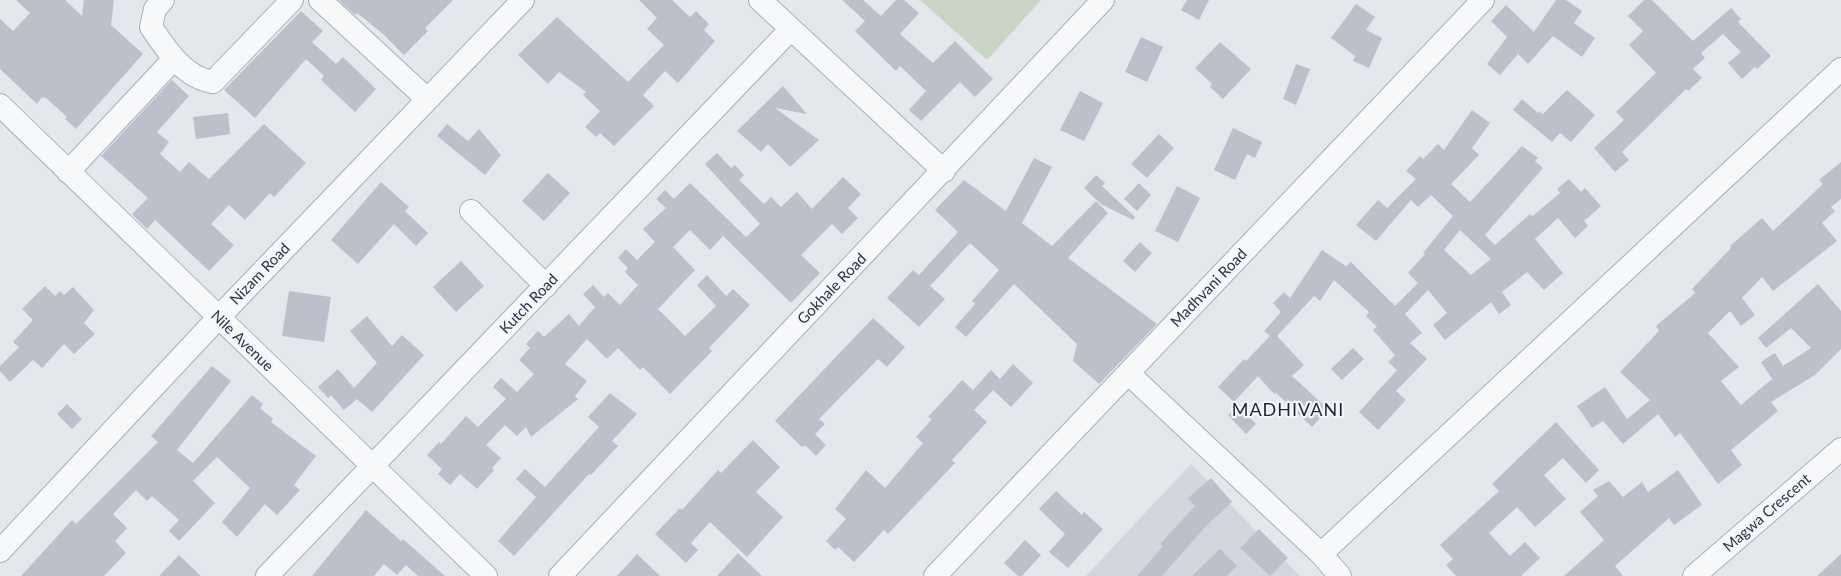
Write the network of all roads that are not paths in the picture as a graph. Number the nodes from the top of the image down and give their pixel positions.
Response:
1 (162, 0) edge
2 (292, 0) edge
3 (320, 0) edge
4 (523, 0) edge
5 (760, 0) edge
6 (1103, 0) edge
7 (1483, 0) edge
8 (790, 30) junction
9 (173, 60) junction
10 (1841, 69) edge
11 (428, 99) junction
12 (1, 107) edge
13 (944, 171) junction
14 (68, 172) junction
15 (471, 211) dead end
16 (546, 286) junction
17 (218, 318) junction
18 (1128, 373) junction
19 (1841, 449) edge
20 (372, 467) junction
21 (0, 551) edge
22 (1321, 554) junction
23 (266, 576) edge
24 (486, 576) edge
25 (560, 576) edge
26 (935, 576) edge
27 (1340, 576) edge
28 (1694, 576) edge

1 - 9 street
2 - 9 street
3 - 11 street
4 - 11 street, Nizam Road
5 - 8 street
6 - 13 street, Gokhale Road
7 - 18 street, Madhvani Road
8 - 13 street
8 - 16 street, Kutch Road
9 - 14 street
10 - 22 street
11 - 17 street, Nizam Road
12 - 14 street, Nile Avenue
13 - 25 street, Gokhale Road
14 - 17 street, Nile Avenue
15 - 16 street
16 - 20 street, Kutch Road
17 - 20 street, Nile Avenue
17 - 21 street, Nizam Road
18 - 22 street
18 - 26 street, Madhvani Road
19 - 28 street, Magwa Crescent
20 - 23 street, Kutch Road
20 - 24 street, Nile Avenue
22 - 27 street

